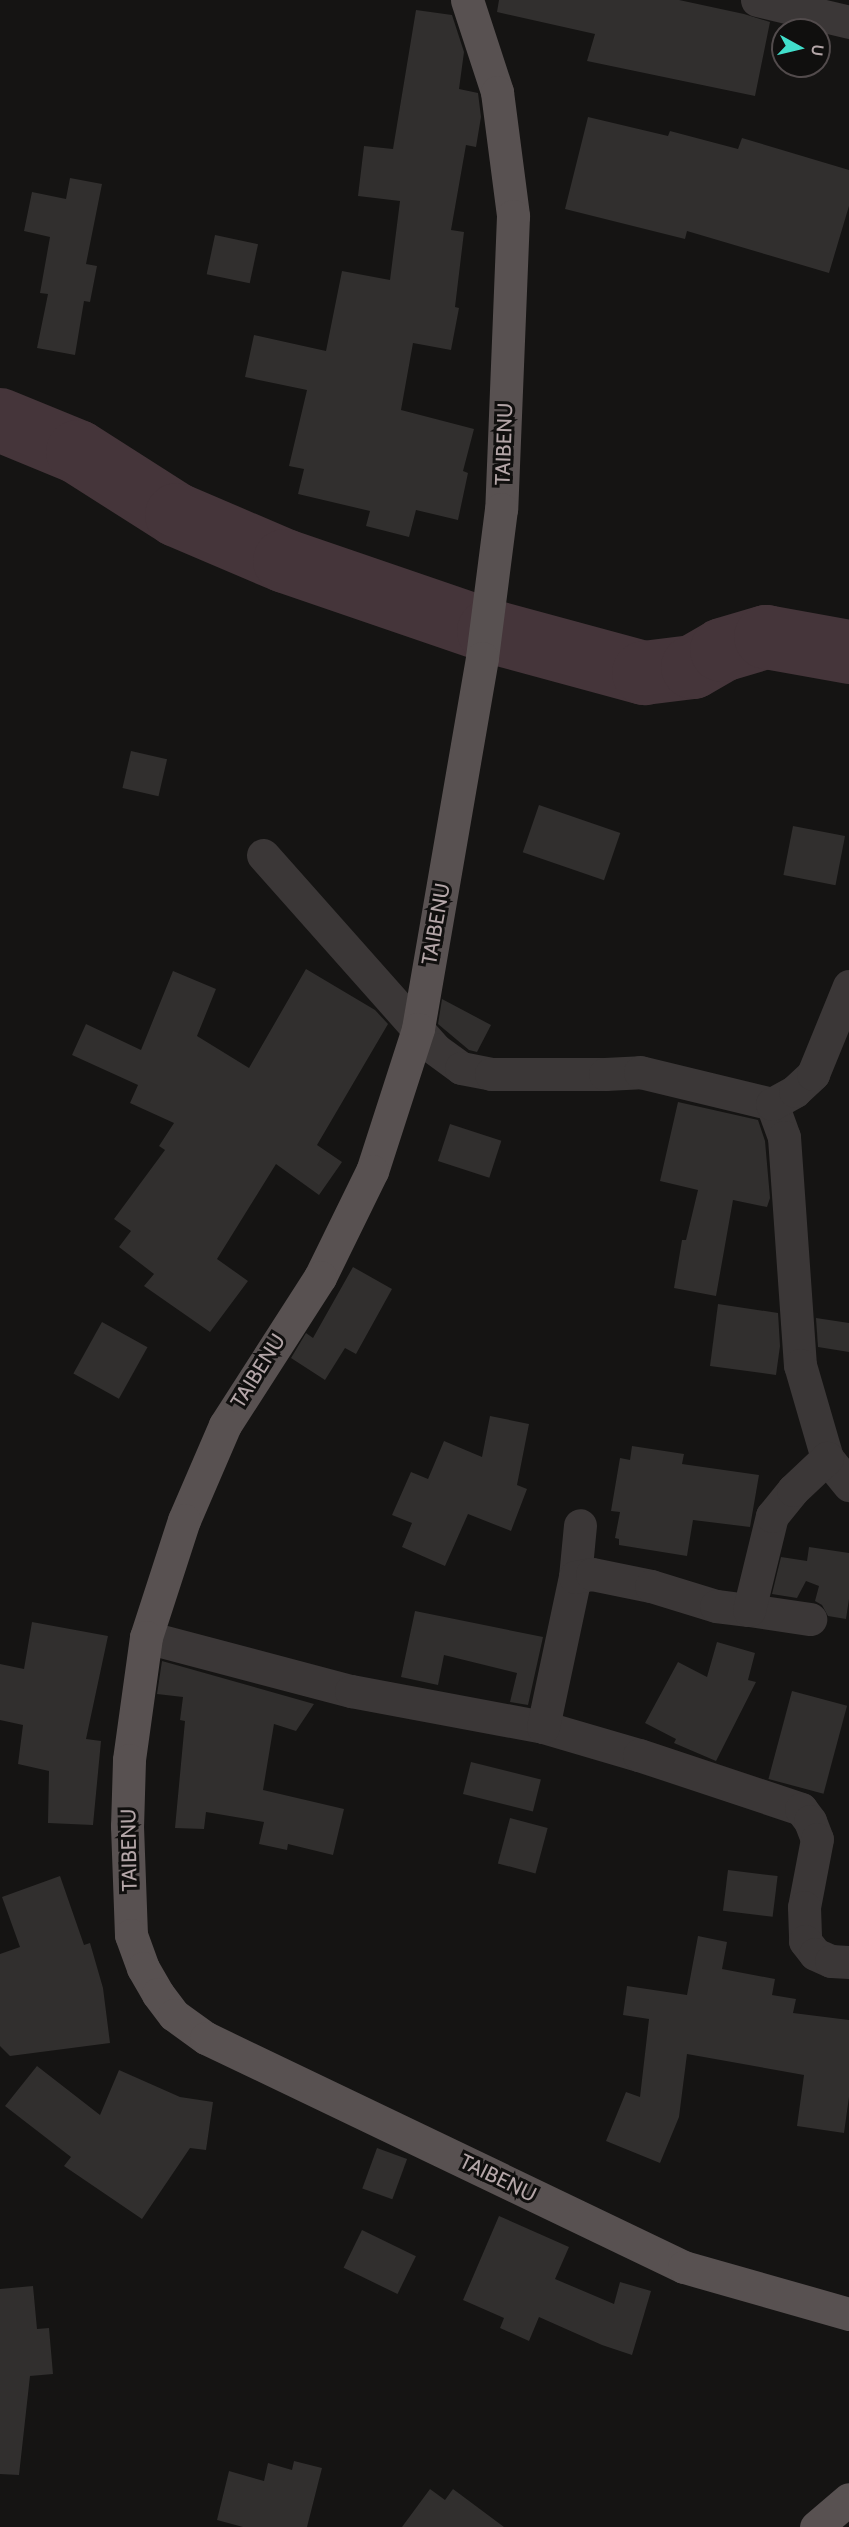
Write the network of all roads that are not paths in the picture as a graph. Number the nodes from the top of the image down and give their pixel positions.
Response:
1 (467, 0) edge
2 (757, 0) edge
3 (849, 22) edge
4 (263, 855) dead end
5 (849, 986) edge
6 (418, 1029) junction
7 (772, 1104) junction
8 (827, 1458) junction
9 (849, 1485) edge
10 (580, 1525) dead end
11 (576, 1570) junction
12 (749, 1610) junction
13 (810, 1620) dead end
14 (146, 1637) junction
15 (543, 1727) junction
16 (849, 1962) edge
17 (849, 2314) edge
18 (849, 2499) edge
19 (819, 2526) edge

1 - 6 main road, TAIBENU
2 - 3 street
4 - 6 street
5 - 7 street
6 - 7 street
6 - 14 main road, TAIBENU
7 - 8 street
8 - 9 street
8 - 12 street
10 - 11 street
11 - 12 street
11 - 15 street
12 - 13 street
14 - 15 street
14 - 17 main road, TAIBENU
15 - 16 street
18 - 19 main road

